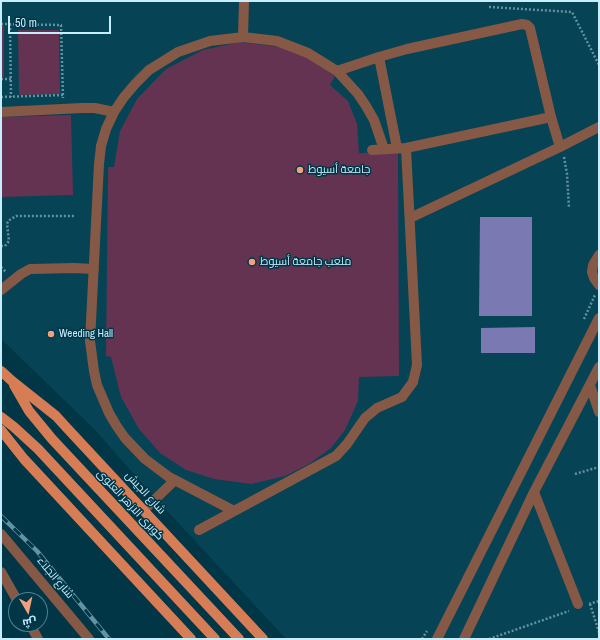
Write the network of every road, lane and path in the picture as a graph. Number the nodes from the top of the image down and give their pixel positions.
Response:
1 (244, 1) edge
2 (489, 8) dead end
3 (1, 24) edge
4 (10, 24) junction
5 (243, 37) junction
6 (379, 56) junction
7 (599, 65) edge
8 (337, 71) junction
9 (1, 79) edge
10 (11, 79) junction
11 (1, 97) edge
12 (11, 97) junction
13 (1, 112) edge
14 (114, 112) junction
15 (551, 117) junction
16 (599, 127) edge
17 (560, 147) junction
18 (402, 148) junction
19 (384, 149) junction
20 (372, 150) dead end
21 (569, 208) dead end
22 (75, 216) dead end
23 (410, 218) junction
24 (1, 246) edge
25 (599, 255) edge
26 (94, 269) junction
27 (599, 285) edge
28 (1, 290) edge
29 (599, 318) edge
30 (599, 367) edge
31 (1, 371) edge
32 (12, 381) junction
33 (590, 385) junction
34 (599, 412) edge
35 (1, 417) edge
36 (1, 430) edge
37 (599, 466) edge
38 (575, 474) dead end
39 (175, 480) junction
40 (534, 492) junction
41 (144, 510) junction
42 (234, 511) junction
43 (199, 530) dead end
44 (1, 534) edge
45 (1, 572) edge
46 (12, 592) edge
47 (599, 601) edge
48 (590, 604) junction
49 (578, 607) junction
50 (599, 632) edge
51 (89, 639) edge
52 (191, 639) edge
53 (215, 639) edge
54 (239, 639) edge
55 (263, 639) edge
56 (437, 639) edge
57 (464, 639) edge
58 (489, 639) edge

1 - 5 street
2 - 7 path
3 - 4 path
4 - 10 path
4 - 12 path
5 - 8 street
5 - 14 street
6 - 8 street
6 - 15 street
6 - 18 street
8 - 19 street
9 - 10 path
10 - 12 path
11 - 12 path
13 - 14 street
14 - 26 street
15 - 17 street
15 - 18 street
16 - 17 street
17 - 21 path
17 - 23 street
18 - 19 street
18 - 23 street
19 - 20 street
22 - 24 path
23 - 42 street
25 - 27 street
26 - 28 street
26 - 39 street
29 - 56 street
30 - 33 street
31 - 32 main road, شارع الجيش
32 - 41 main road, شارع الجيش
32 - 54 main road, كوبرى الازهر العلوى
33 - 34 street
33 - 40 street
35 - 53 main road
36 - 52 main road
37 - 38 path
39 - 41 street
39 - 42 street
40 - 49 street
40 - 57 street
41 - 55 main road, شارع الجيش
42 - 43 street
44 - 51 street, شارع الجلاء
45 - 46 street
47 - 48 path
48 - 49 path
48 - 50 path
49 - 58 path

